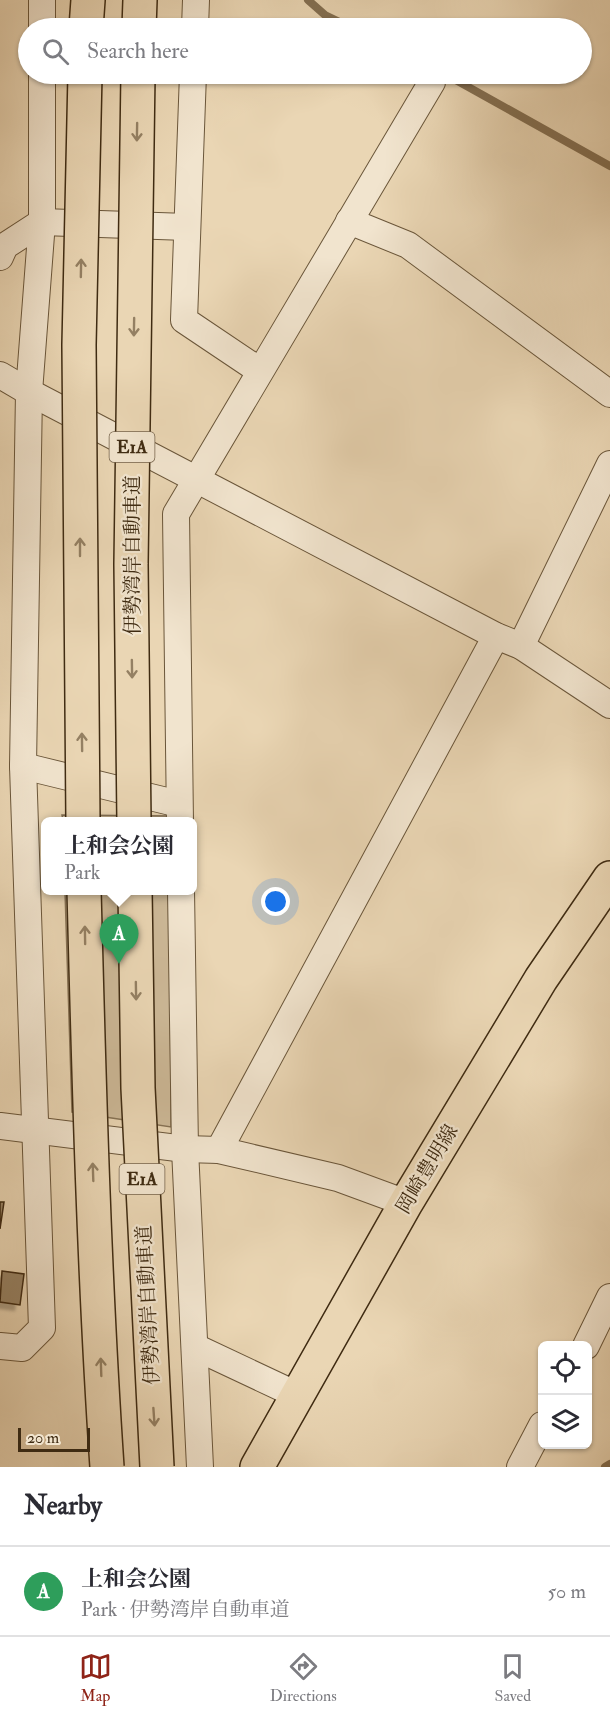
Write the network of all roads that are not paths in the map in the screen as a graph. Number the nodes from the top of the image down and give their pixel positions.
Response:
1 (42, 0) edge
2 (88, 0) edge
3 (140, 0) edge
4 (196, 0) edge
5 (42, 18) edge
6 (87, 18) edge
7 (139, 18) edge
8 (195, 18) edge
9 (42, 84) edge
10 (85, 84) edge
11 (138, 84) edge
12 (193, 84) edge
13 (431, 84) edge
14 (349, 221) junction
15 (42, 222) junction
16 (187, 227) junction
17 (2, 248) edge
18 (260, 371) junction
19 (0, 375) edge
20 (29, 392) junction
21 (610, 394) edge
22 (610, 464) edge
23 (195, 479) junction
24 (496, 636) junction
25 (521, 646) junction
26 (610, 705) edge
27 (23, 766) junction
28 (180, 813) edge
29 (82, 817) edge
30 (134, 817) edge
31 (606, 893) edge
32 (84, 895) edge
33 (135, 895) edge
34 (181, 895) edge
35 (0, 1126) edge
36 (34, 1130) junction
37 (185, 1149) junction
38 (219, 1150) junction
39 (406, 1203) junction
40 (610, 1297) edge
41 (588, 1341) edge
42 (0, 1346) edge
43 (195, 1347) junction
44 (297, 1395) junction
45 (538, 1434) edge
46 (107, 1467) edge
47 (157, 1467) edge
48 (200, 1467) edge
49 (257, 1467) edge
50 (520, 1467) edge

1 - 5 street
2 - 6 main road
3 - 7 main road
4 - 8 street
9 - 15 street
29 -> 10 main road, bridge
11 -> 30 main road, 伊勢湾岸自動車道 / E1A, bridge
12 - 16 street
13 - 14 street
14 - 18 street
14 - 21 street
15 - 16 street
15 - 17 street
15 - 20 street
16 - 18 street
18 - 23 street
19 - 20 street
20 - 23 street
20 - 27 street
22 - 25 street
23 - 24 street
23 - 28 street
24 - 25 street
24 - 38 street
25 - 26 street
27 - 28 street
27 - 36 street
31 - 39 main road, 岡崎豊明線
46 -> 32 main road, E1A, bridge
33 -> 47 main road, 伊勢湾岸自動車道 / E1A, bridge
34 - 37 street
35 - 36 street
36 - 37 street
36 - 42 street
37 - 38 street
37 - 43 street
38 - 39 street
39 - 44 main road, 岡崎豊明線
40 - 41 street
43 - 44 street
43 - 48 street
44 - 49 main road, 岡崎豊明線
45 - 50 street

